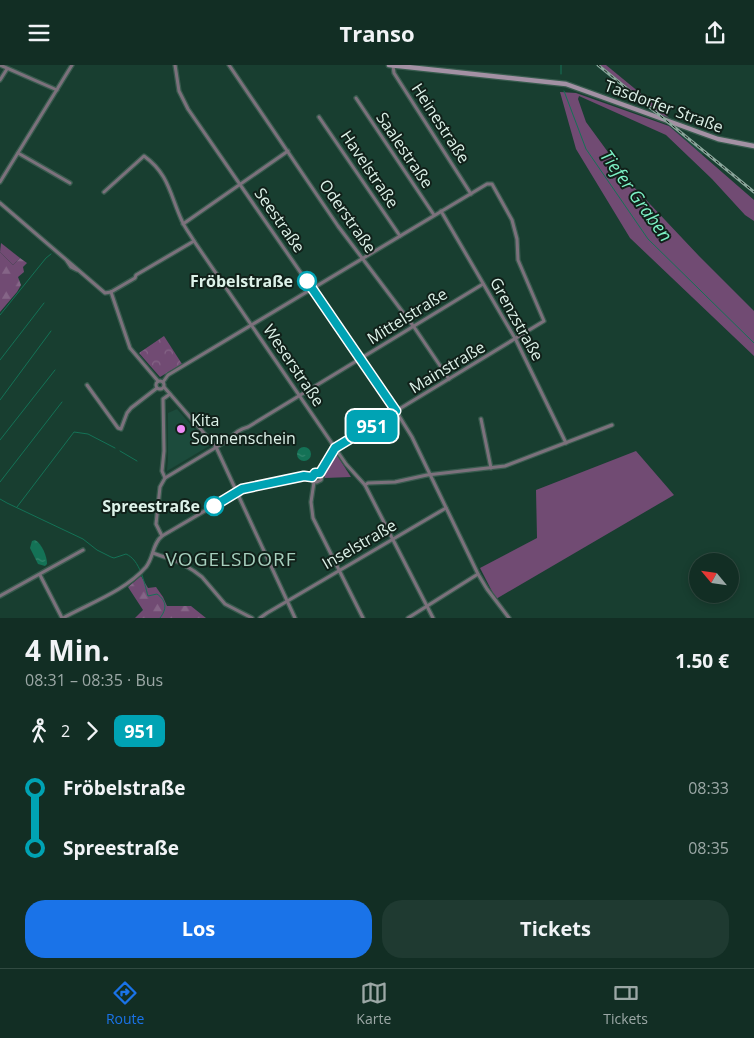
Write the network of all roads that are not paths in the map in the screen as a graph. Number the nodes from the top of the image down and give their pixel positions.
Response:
1 (0, 65) edge
2 (72, 65) edge
3 (175, 65) edge
4 (229, 65) edge
5 (389, 65) edge
6 (393, 65) edge
7 (7, 69) junction
8 (0, 80) edge
9 (57, 90) junction
10 (356, 98) dead end
11 (319, 117) dead end
12 (754, 146) edge
13 (288, 151) junction
14 (18, 153) junction
15 (2, 174) edge
16 (0, 182) edge
17 (70, 183) dead end
18 (240, 184) junction
19 (104, 192) dead end
20 (471, 194) junction
21 (0, 203) edge
22 (441, 211) junction
23 (434, 215) junction
24 (183, 224) junction
25 (400, 235) junction
26 (194, 241) junction
27 (362, 259) junction
28 (483, 284) junction
29 (312, 290) junction
30 (111, 292) junction
31 (251, 325) junction
32 (414, 327) junction
33 (516, 340) junction
34 (361, 360) junction
35 (449, 379) junction
36 (158, 381) junction
37 (163, 381) junction
38 (87, 385) dead end
39 (157, 387) junction
40 (164, 387) junction
41 (170, 394) junction
42 (300, 396) junction
43 (396, 411) junction
44 (481, 419) dead end
45 (612, 425) dead end
46 (566, 443) junction
47 (216, 447) junction
48 (335, 448) junction
49 (491, 468) junction
50 (320, 473) junction
51 (430, 475) junction
52 (312, 477) junction
53 (165, 478) junction
54 (314, 482) junction
55 (364, 485) junction
56 (237, 492) junction
57 (446, 508) junction
58 (162, 536) junction
59 (393, 539) junction
60 (83, 550) dead end
61 (153, 553) junction
62 (338, 571) junction
63 (478, 574) junction
64 (40, 575) junction
65 (0, 596) edge
66 (287, 601) junction
67 (427, 606) junction
68 (62, 618) edge
69 (252, 618) edge
70 (260, 618) edge
71 (295, 618) edge
72 (363, 618) edge
73 (408, 618) edge
74 (433, 618) edge
75 (509, 618) edge

1 - 7 street
2 - 9 street
3 - 18 street, Seestraße
4 - 13 street, Oderstraße
5 - 6 main road, Tasdorfer Straße
6 - 12 main road, Tasdorfer Straße
6 - 20 street, Heinestraße
7 - 8 street
7 - 9 street
9 - 14 street
10 - 23 street, Saalestraße
11 - 25 street, Havelstraße
13 - 18 street
13 - 27 street, Oderstraße
14 - 15 street
14 - 17 street
15 - 16 street
18 - 24 street
18 - 29 street, Seestraße
19 - 24 street, Weserstraße
20 - 22 street
20 - 33 street, Mainstraße
21 - 30 street
22 - 23 street
22 - 28 street, Grenzstraße
23 - 25 street
24 - 26 street, Weserstraße
25 - 27 street
26 - 30 street
26 - 31 street, Weserstraße
27 - 29 street
27 - 32 street, Oderstraße
28 - 32 street, Mittelstraße
28 - 33 street, Grenzstraße
29 - 31 street
29 - 34 street, Seestraße
30 - 36 street
31 - 37 street
31 - 42 street, Weserstraße
32 - 34 street, Mittelstraße
32 - 35 street, Oderstraße
33 - 35 street, Mainstraße
33 - 46 street, Grenzstraße
34 - 42 street, Mittelstraße
34 - 43 street, Seestraße
35 - 43 street, Mainstraße
36 - 37 street
36 - 39 street
37 - 40 street
38 - 39 street
39 - 40 street
40 - 41 street
41 - 47 street
41 - 53 street
42 - 47 street, Mittelstraße
42 - 48 street, Weserstraße
43 - 48 street, Mainstraße
43 - 51 street, Seestraße
44 - 49 street
45 - 46 street
46 - 49 street
47 - 53 street, Mittelstraße
47 - 56 street
48 - 50 street, Mainstraße
48 - 55 street, Weserstraße
49 - 51 street
50 - 52 street
50 - 54 street
51 - 55 street
51 - 57 street, Seestraße
52 - 54 street
52 - 56 street
53 - 58 street
54 - 62 street
55 - 59 street, Weserstraße
56 - 58 street
56 - 66 street
57 - 59 street, Inselstraße
57 - 63 street, Seestraße
58 - 61 street
59 - 62 street, Inselstraße
59 - 67 street, Weserstraße
60 - 64 street
61 - 68 street
61 - 69 street
62 - 66 street, Inselstraße
62 - 72 street
63 - 67 street
63 - 75 street, Seestraße
64 - 65 street
64 - 68 street
66 - 70 street, Inselstraße
66 - 71 street
67 - 73 street
67 - 74 street, Weserstraße

